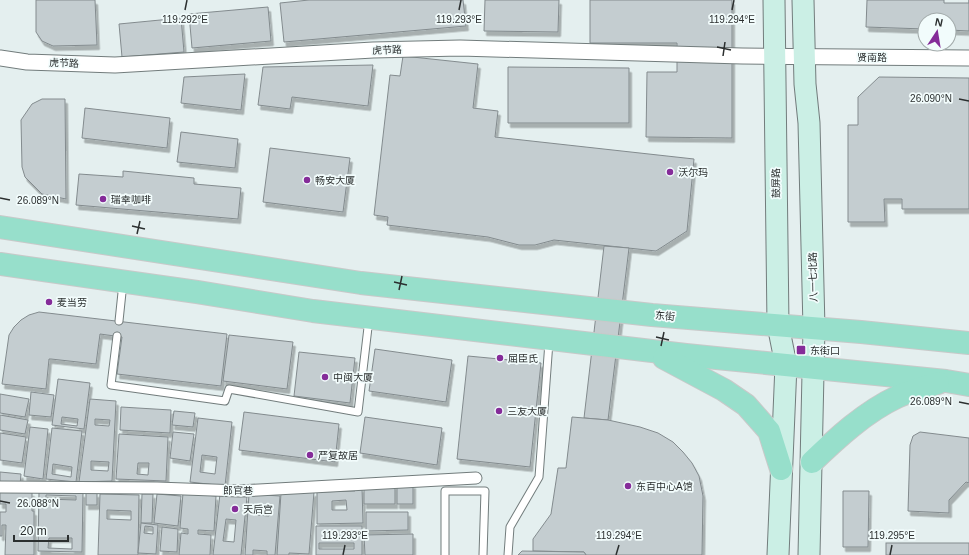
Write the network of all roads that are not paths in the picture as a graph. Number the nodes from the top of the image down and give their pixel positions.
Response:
1 (774, 0) edge
2 (803, 0) edge
3 (775, 56) junction
4 (804, 57) junction
5 (0, 58) edge
6 (969, 58) edge
7 (0, 227) edge
8 (0, 264) edge
9 (124, 281) junction
10 (369, 317) junction
11 (119, 321) dead end
12 (778, 325) junction
13 (814, 328) junction
14 (117, 336) dead end
15 (549, 338) junction
16 (969, 343) edge
17 (647, 350) junction
18 (786, 365) junction
19 (814, 368) junction
20 (946, 381) junction
21 (969, 385) edge
22 (812, 462) junction
23 (780, 469) junction
24 (476, 478) dead end
25 (0, 487) edge
26 (446, 555) edge
27 (483, 555) edge
28 (508, 555) edge
29 (778, 555) edge
30 (809, 555) edge

1 - 3 main road, 鼓屏路
2 - 4 main road, 八一七北路
3 - 4 street, 贤南路
3 - 5 street, 虎节路
3 - 12 main road, 鼓屏路
4 - 6 street, 贤南路
4 - 13 main road, 八一七北路
7 - 12 main road, 东街
8 - 9 main road
9 - 10 main road
9 - 11 lane
10 - 14 lane
10 - 15 main road
12 - 13 main road, 东街
12 - 18 main road, 鼓屏路
13 - 16 main road, 东街
13 - 19 main road, 八一七北路
15 - 17 main road
15 - 28 lane
17 - 18 main road
17 - 23 main road
18 - 19 main road
18 - 23 main road
19 - 20 main road
19 - 22 main road, 八一七北路
20 - 21 main road
20 - 22 main road
22 - 30 main road, 八一七北路
23 - 29 main road
24 - 25 street, 郎官巷
26 - 27 lane

